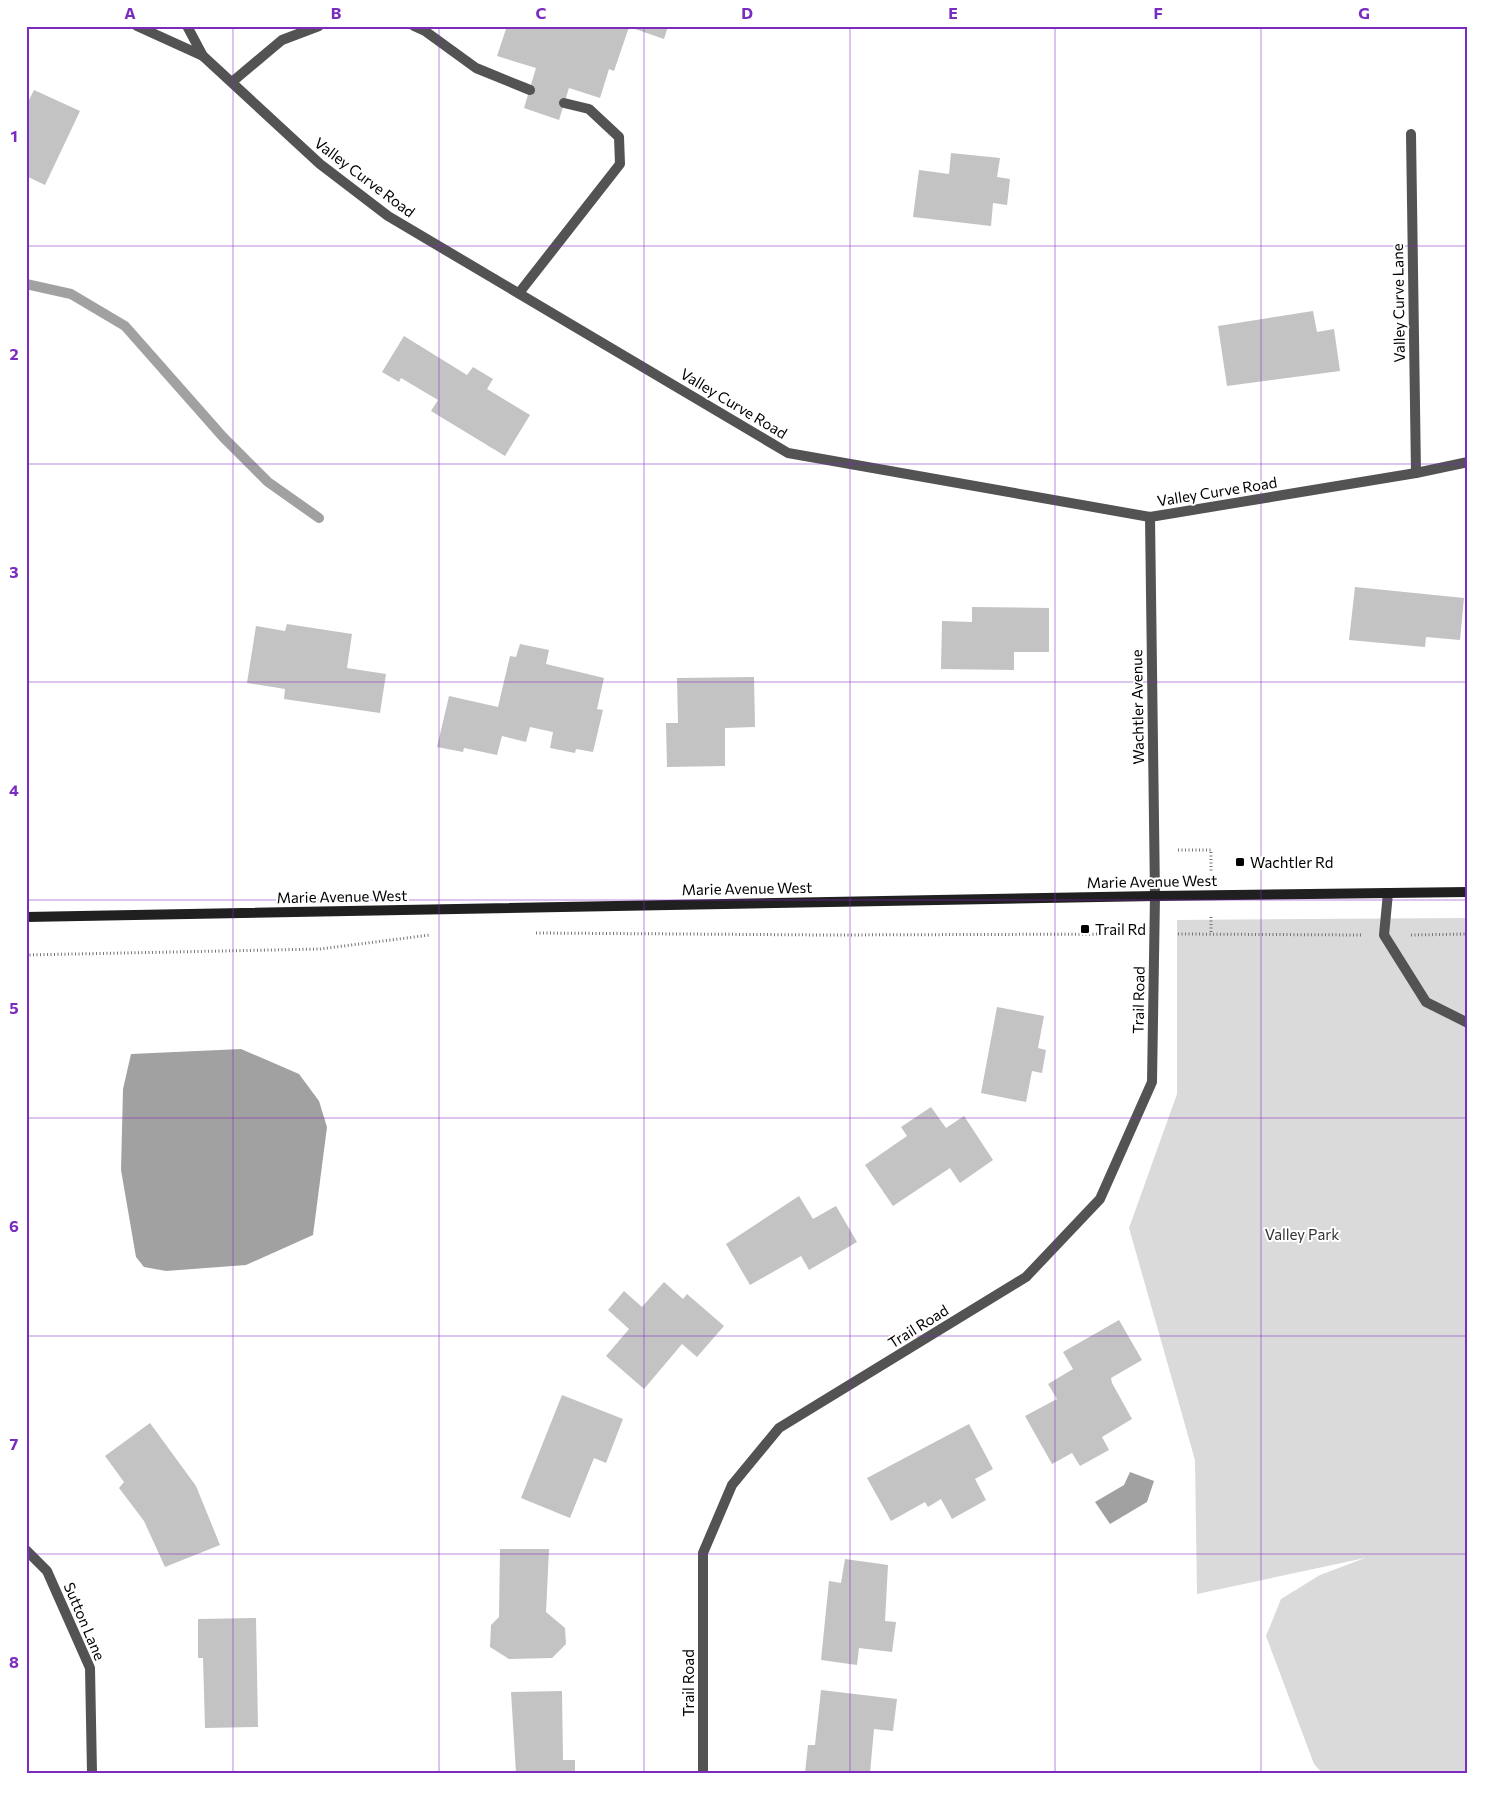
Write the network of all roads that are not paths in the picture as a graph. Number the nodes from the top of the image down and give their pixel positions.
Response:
1 (137, 26) edge
2 (187, 26) edge
3 (319, 26) edge
4 (414, 26) edge
5 (203, 56) junction
6 (232, 82) junction
7 (530, 90) dead end
8 (564, 103) dead end
9 (1411, 134) dead end
10 (519, 293) junction
11 (1468, 462) edge
12 (1416, 473) junction
13 (1150, 517) junction
14 (1468, 892) edge
15 (1388, 893) junction
16 (1155, 896) junction
17 (26, 917) edge
18 (1468, 1023) edge
19 (26, 1550) edge
20 (92, 1773) edge
21 (703, 1773) edge

1 - 5 street
2 - 5 street, Valley Curve Road
3 - 6 street
4 - 7 street
5 - 6 street, Valley Curve Road
6 - 10 street, Valley Curve Road
8 - 10 street
9 - 12 street, Valley Curve Lane
10 - 13 street, Valley Curve Road
11 - 12 street, Valley Curve Road
12 - 13 street, Valley Curve Road
13 - 16 street, Wachtler Avenue
14 - 15 street, Marie Avenue West
15 - 16 street, Marie Avenue West
15 - 18 street
16 - 17 street, Marie Avenue West
16 - 21 street, Trail Road
19 - 20 street, Sutton Lane

